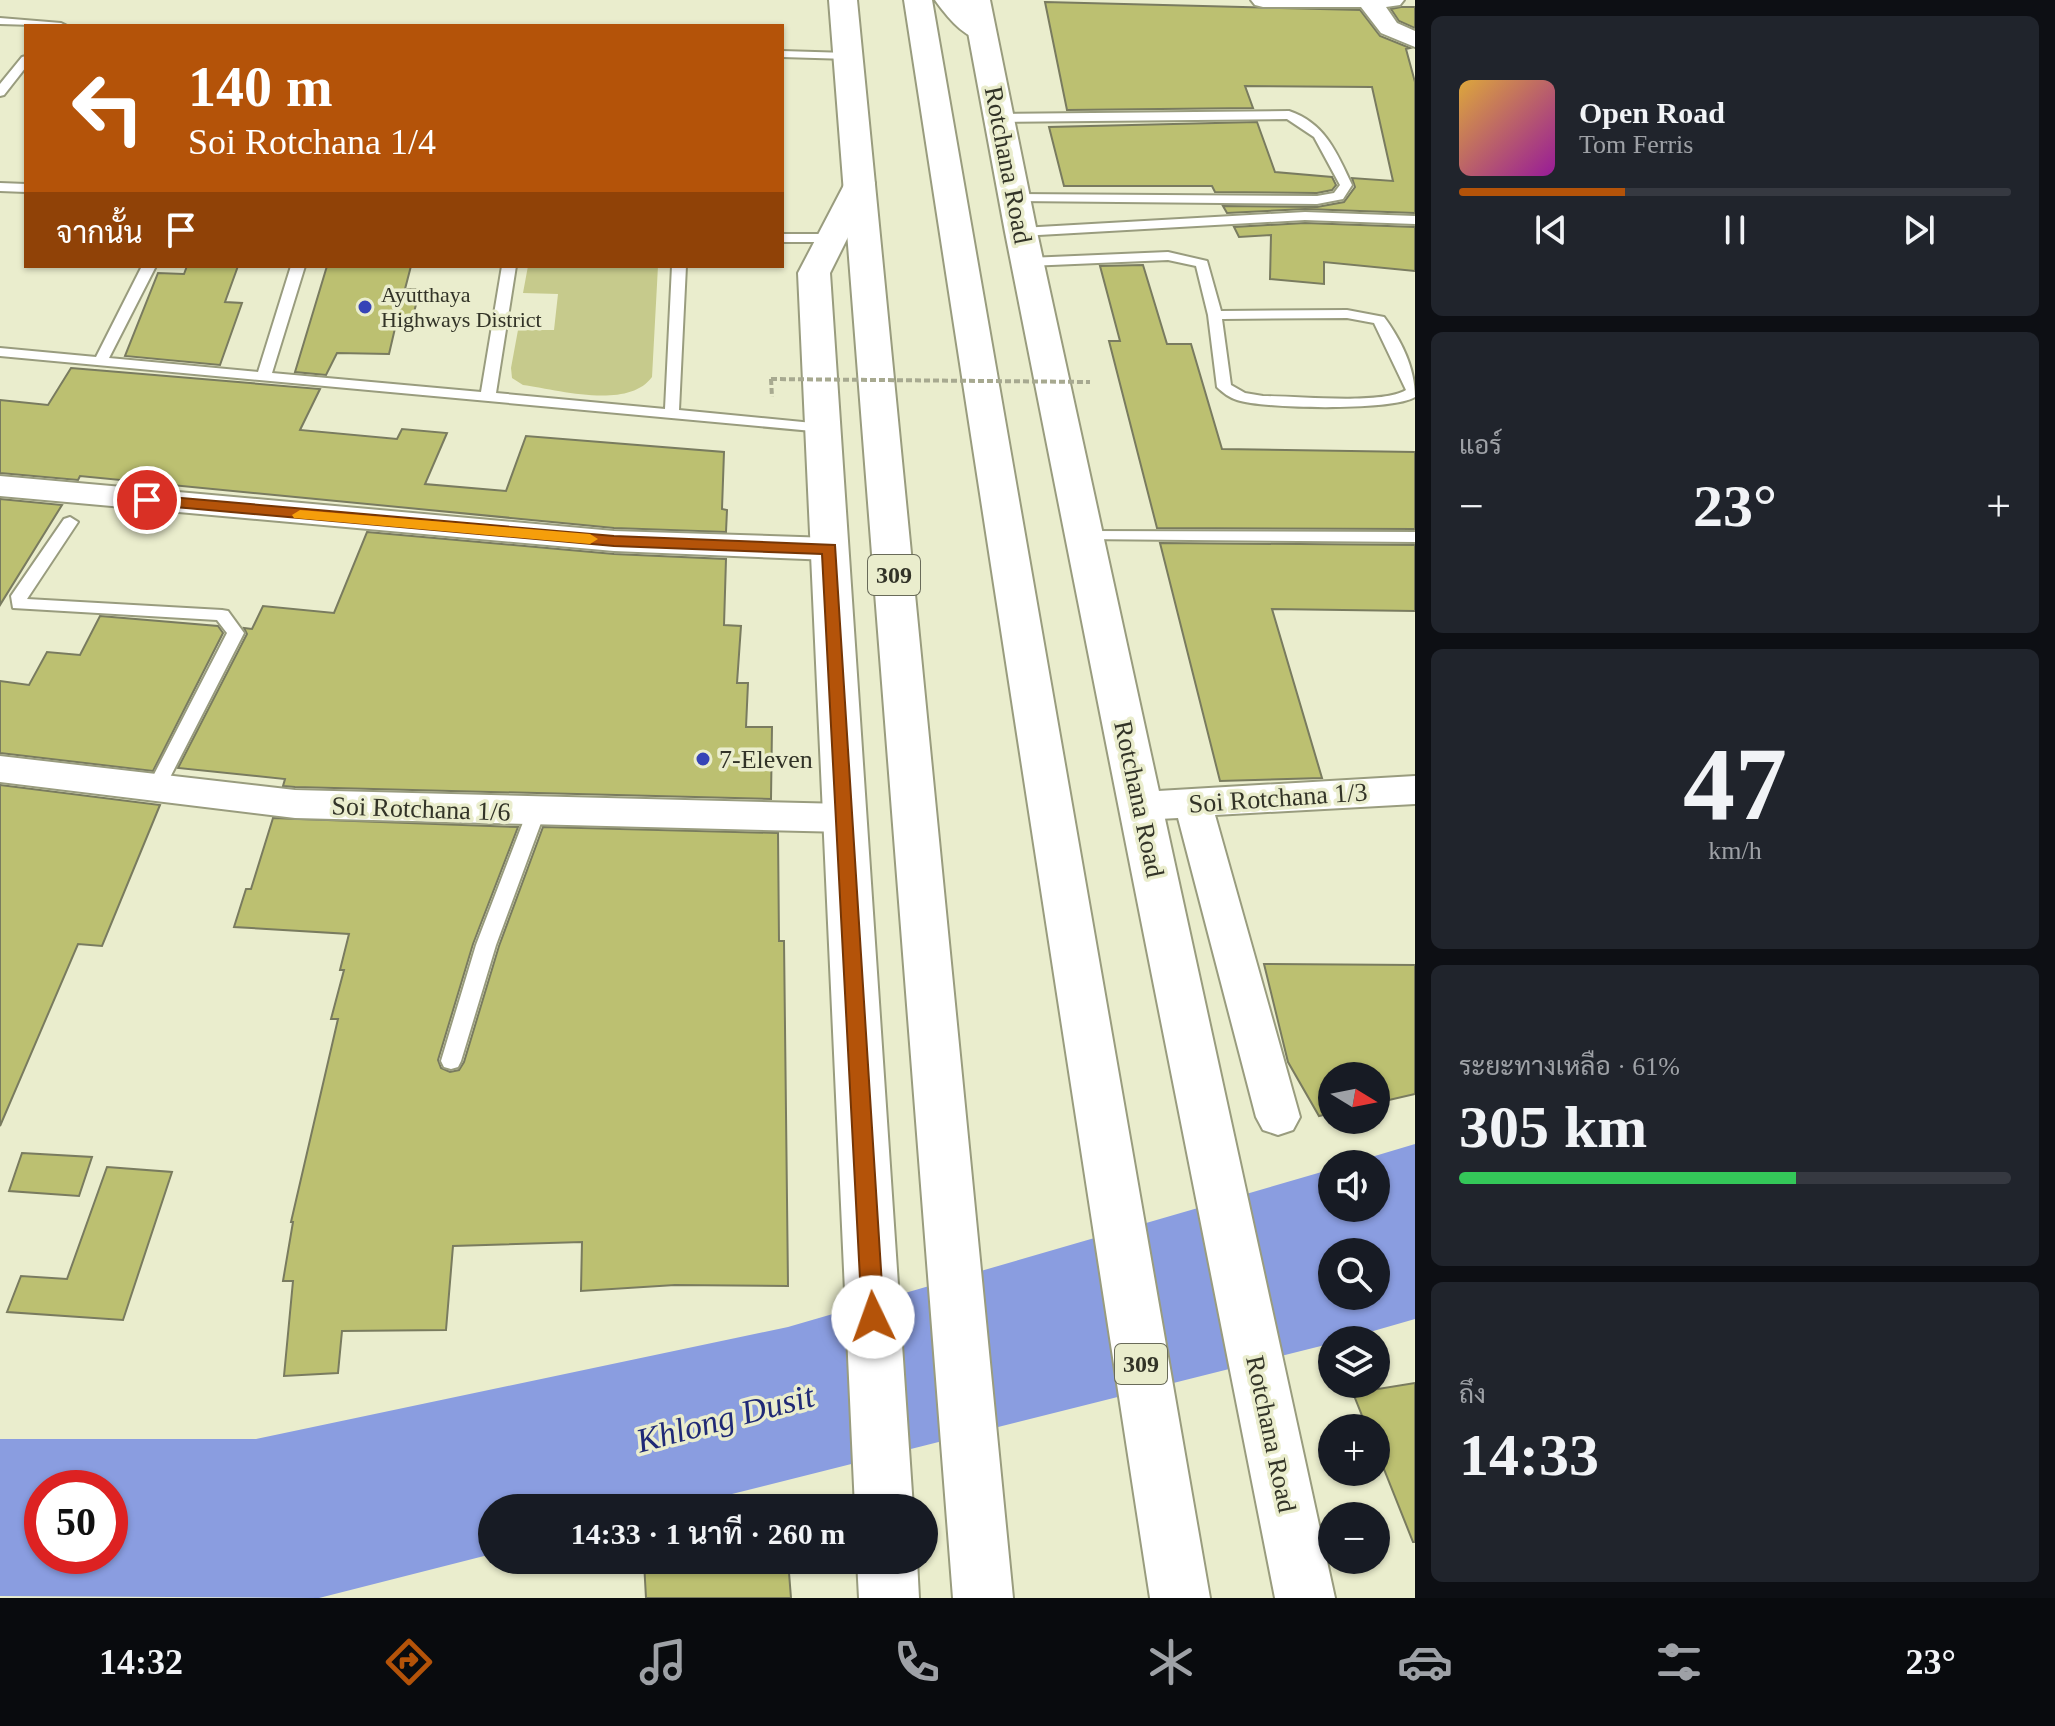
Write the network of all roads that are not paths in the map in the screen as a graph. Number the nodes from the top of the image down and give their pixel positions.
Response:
1 (918, 0) edge
2 (949, 0) edge
3 (1263, 0) edge
4 (842, 1) edge
5 (1392, 2) edge
6 (979, 16) edge
7 (0, 21) edge
8 (32, 24) edge
9 (1415, 40) edge
10 (784, 54) edge
11 (848, 56) junction
12 (24, 62) edge
13 (0, 92) edge
14 (998, 118) junction
15 (860, 183) junction
16 (0, 187) edge
17 (24, 188) edge
18 (1415, 220) edge
19 (1021, 230) junction
20 (784, 238) edge
21 (832, 238) junction
22 (148, 268) edge
23 (297, 268) edge
24 (509, 268) edge
25 (679, 268) edge
26 (1215, 315) junction
27 (0, 352) edge
28 (101, 360) junction
29 (264, 375) junction
30 (488, 396) junction
31 (672, 414) junction
32 (823, 428) junction
33 (0, 486) edge
34 (70, 522) dead end
35 (1085, 536) junction
36 (1415, 537) edge
37 (830, 549) junction
38 (0, 769) edge
39 (156, 788) junction
40 (1415, 790) edge
41 (1193, 803) junction
42 (1141, 806) junction
43 (536, 812) junction
44 (845, 818) junction
45 (451, 1061) dead end
46 (1278, 1117) dead end
47 (883, 1494) edge
48 (888, 1574) edge
49 (1301, 1577) edge
50 (889, 1598) edge
51 (983, 1598) edge
52 (1180, 1598) edge

1 - 52 main road, 309
2 - 6 main road
3 - 5 street
4 - 11 main road, 309
5 - 9 street
6 - 14 main road, Rotchana Road
7 - 8 lane
10 - 11 lane
11 - 15 main road, 309
12 - 13 lane
14 - 19 main road, Rotchana Road
14 - 19 lane
15 - 21 main road
15 - 51 main road, 309
16 - 17 lane
18 - 19 lane
19 - 26 lane
19 - 35 main road, Rotchana Road
20 - 21 lane
21 - 32 main road
22 - 28 lane
23 - 29 lane
24 - 30 lane
25 - 31 lane
26 - 26 lane
27 - 28 lane
28 - 29 lane
29 - 30 lane
30 - 31 lane
31 - 32 lane
32 - 37 main road
33 - 37 street
34 - 39 lane
35 - 36 lane
35 - 42 main road, Rotchana Road
37 - 44 main road
38 - 39 street, Soi Rotchana 1/6
39 - 43 street, Soi Rotchana 1/6
40 - 41 street, Soi Rotchana 1/3
41 - 42 street, Soi Rotchana 1/3
41 - 46 street
42 - 49 main road, Rotchana Road
43 - 44 street, Soi Rotchana 1/6
43 - 45 lane
44 - 47 main road
48 - 50 main road

